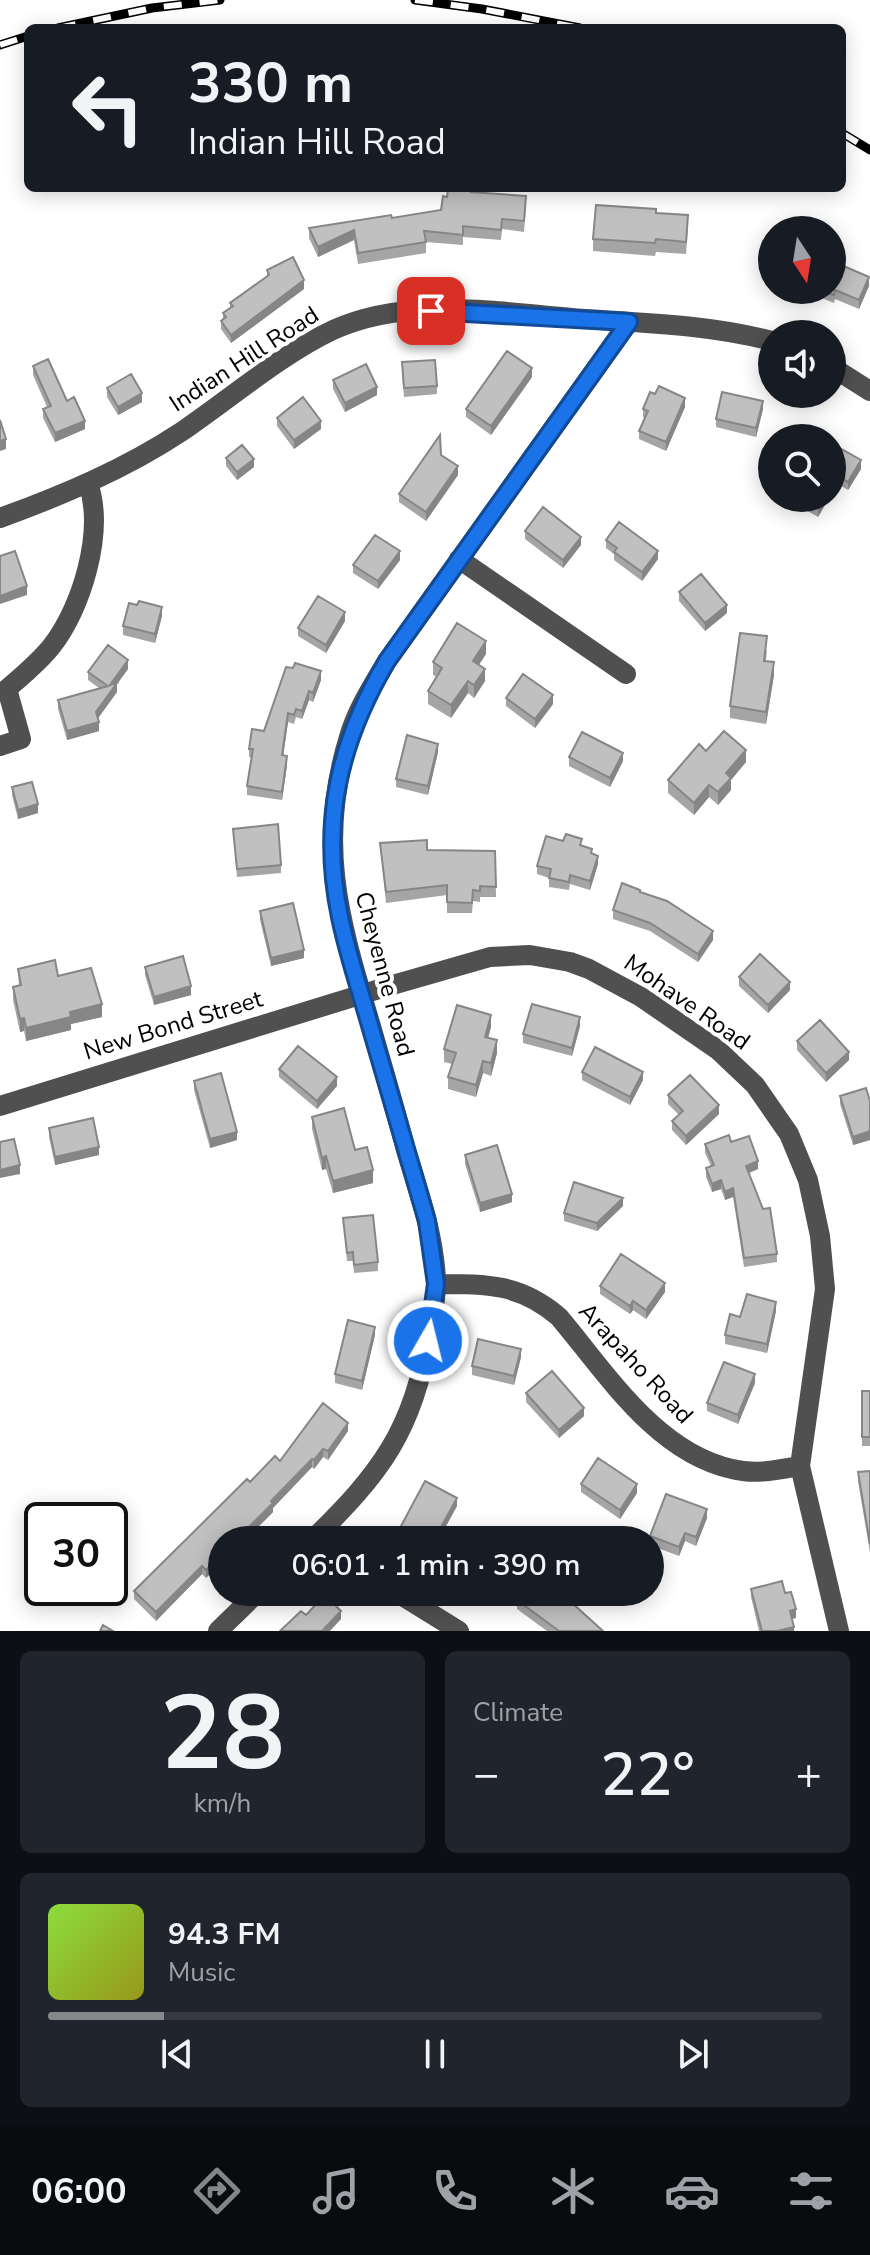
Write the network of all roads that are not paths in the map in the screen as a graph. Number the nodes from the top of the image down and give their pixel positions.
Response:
1 (629, 322) junction
2 (758, 338) edge
3 (846, 376) edge
4 (870, 391) edge
5 (88, 483) junction
6 (0, 518) edge
7 (459, 559) junction
8 (626, 674) dead end
9 (0, 746) edge
10 (361, 994) junction
11 (0, 1106) edge
12 (436, 1284) junction
13 (800, 1466) junction
14 (326, 1526) edge
15 (244, 1606) edge
16 (419, 1606) edge
17 (218, 1631) edge
18 (459, 1631) edge
19 (839, 1631) edge

1 - 2 street, Indian Hill Road
1 - 5 street, Indian Hill Road
1 - 7 street, Cheyenne Road
3 - 4 street
5 - 6 street, Indian Hill Road
5 - 9 street
7 - 8 street
7 - 10 street, Cheyenne Road
10 - 11 street, New Bond Street
10 - 12 street, Cheyenne Road
10 - 13 street, Mohave Road
12 - 13 street, Arapaho Road
12 - 14 street, Cheyenne Road
13 - 19 street, Mohave Road
15 - 17 street
16 - 18 street

